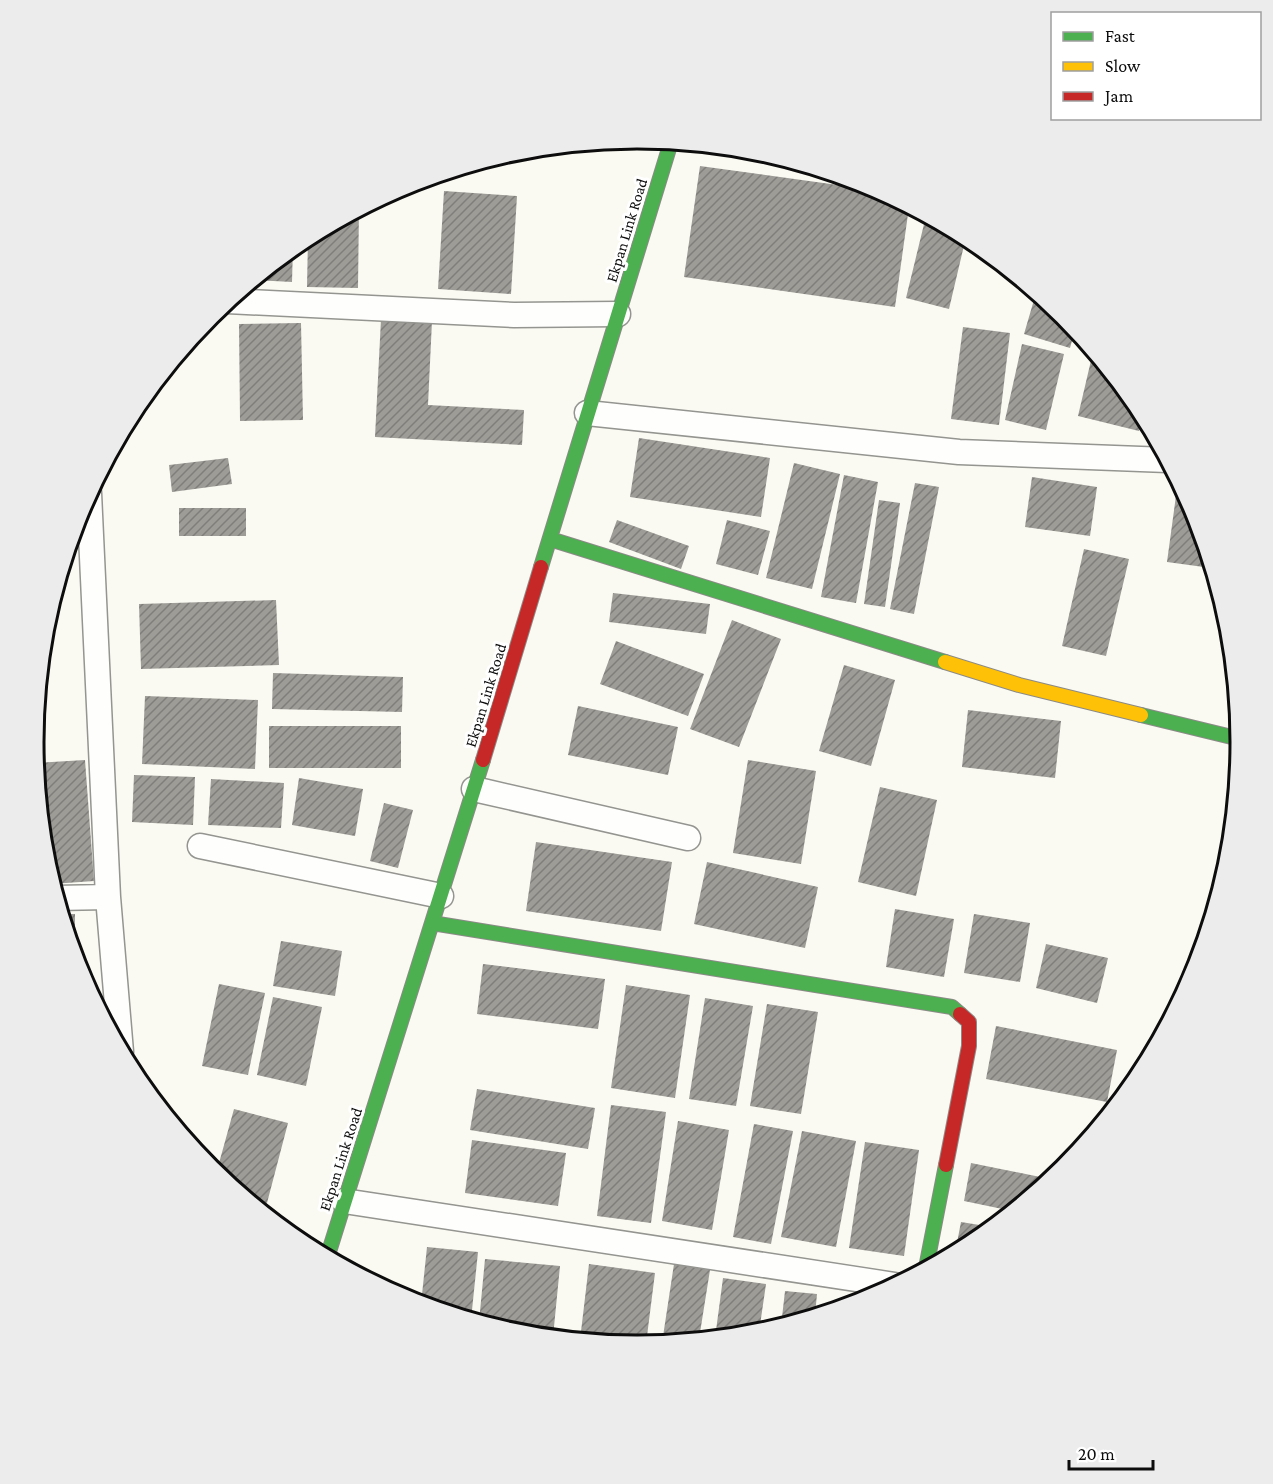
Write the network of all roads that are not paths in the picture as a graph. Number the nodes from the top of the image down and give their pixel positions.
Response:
1 (669, 150) edge
2 (240, 302) edge
3 (618, 314) junction
4 (587, 413) junction
5 (1157, 460) edge
6 (90, 513) edge
7 (550, 539) junction
8 (1230, 736) edge
9 (474, 789) junction
10 (688, 838) dead end
11 (200, 846) dead end
12 (441, 896) junction
13 (108, 897) junction
14 (65, 898) edge
15 (432, 923) junction
16 (119, 1031) edge
17 (344, 1200) junction
18 (329, 1249) edge
19 (928, 1259) edge
20 (880, 1283) edge

1 - 3 street, Ekpan Link Road
2 - 3 street
3 - 4 street, Ekpan Link Road
4 - 5 street
4 - 7 street, Ekpan Link Road
6 - 13 street
7 - 8 street
7 - 9 street, Ekpan Link Road
9 - 10 street
9 - 12 street, Ekpan Link Road
11 - 12 street
12 - 15 street, Ekpan Link Road
13 - 14 street
13 - 16 street
15 - 17 street, Ekpan Link Road
15 - 19 street
17 - 18 street, Ekpan Link Road
17 - 20 street

